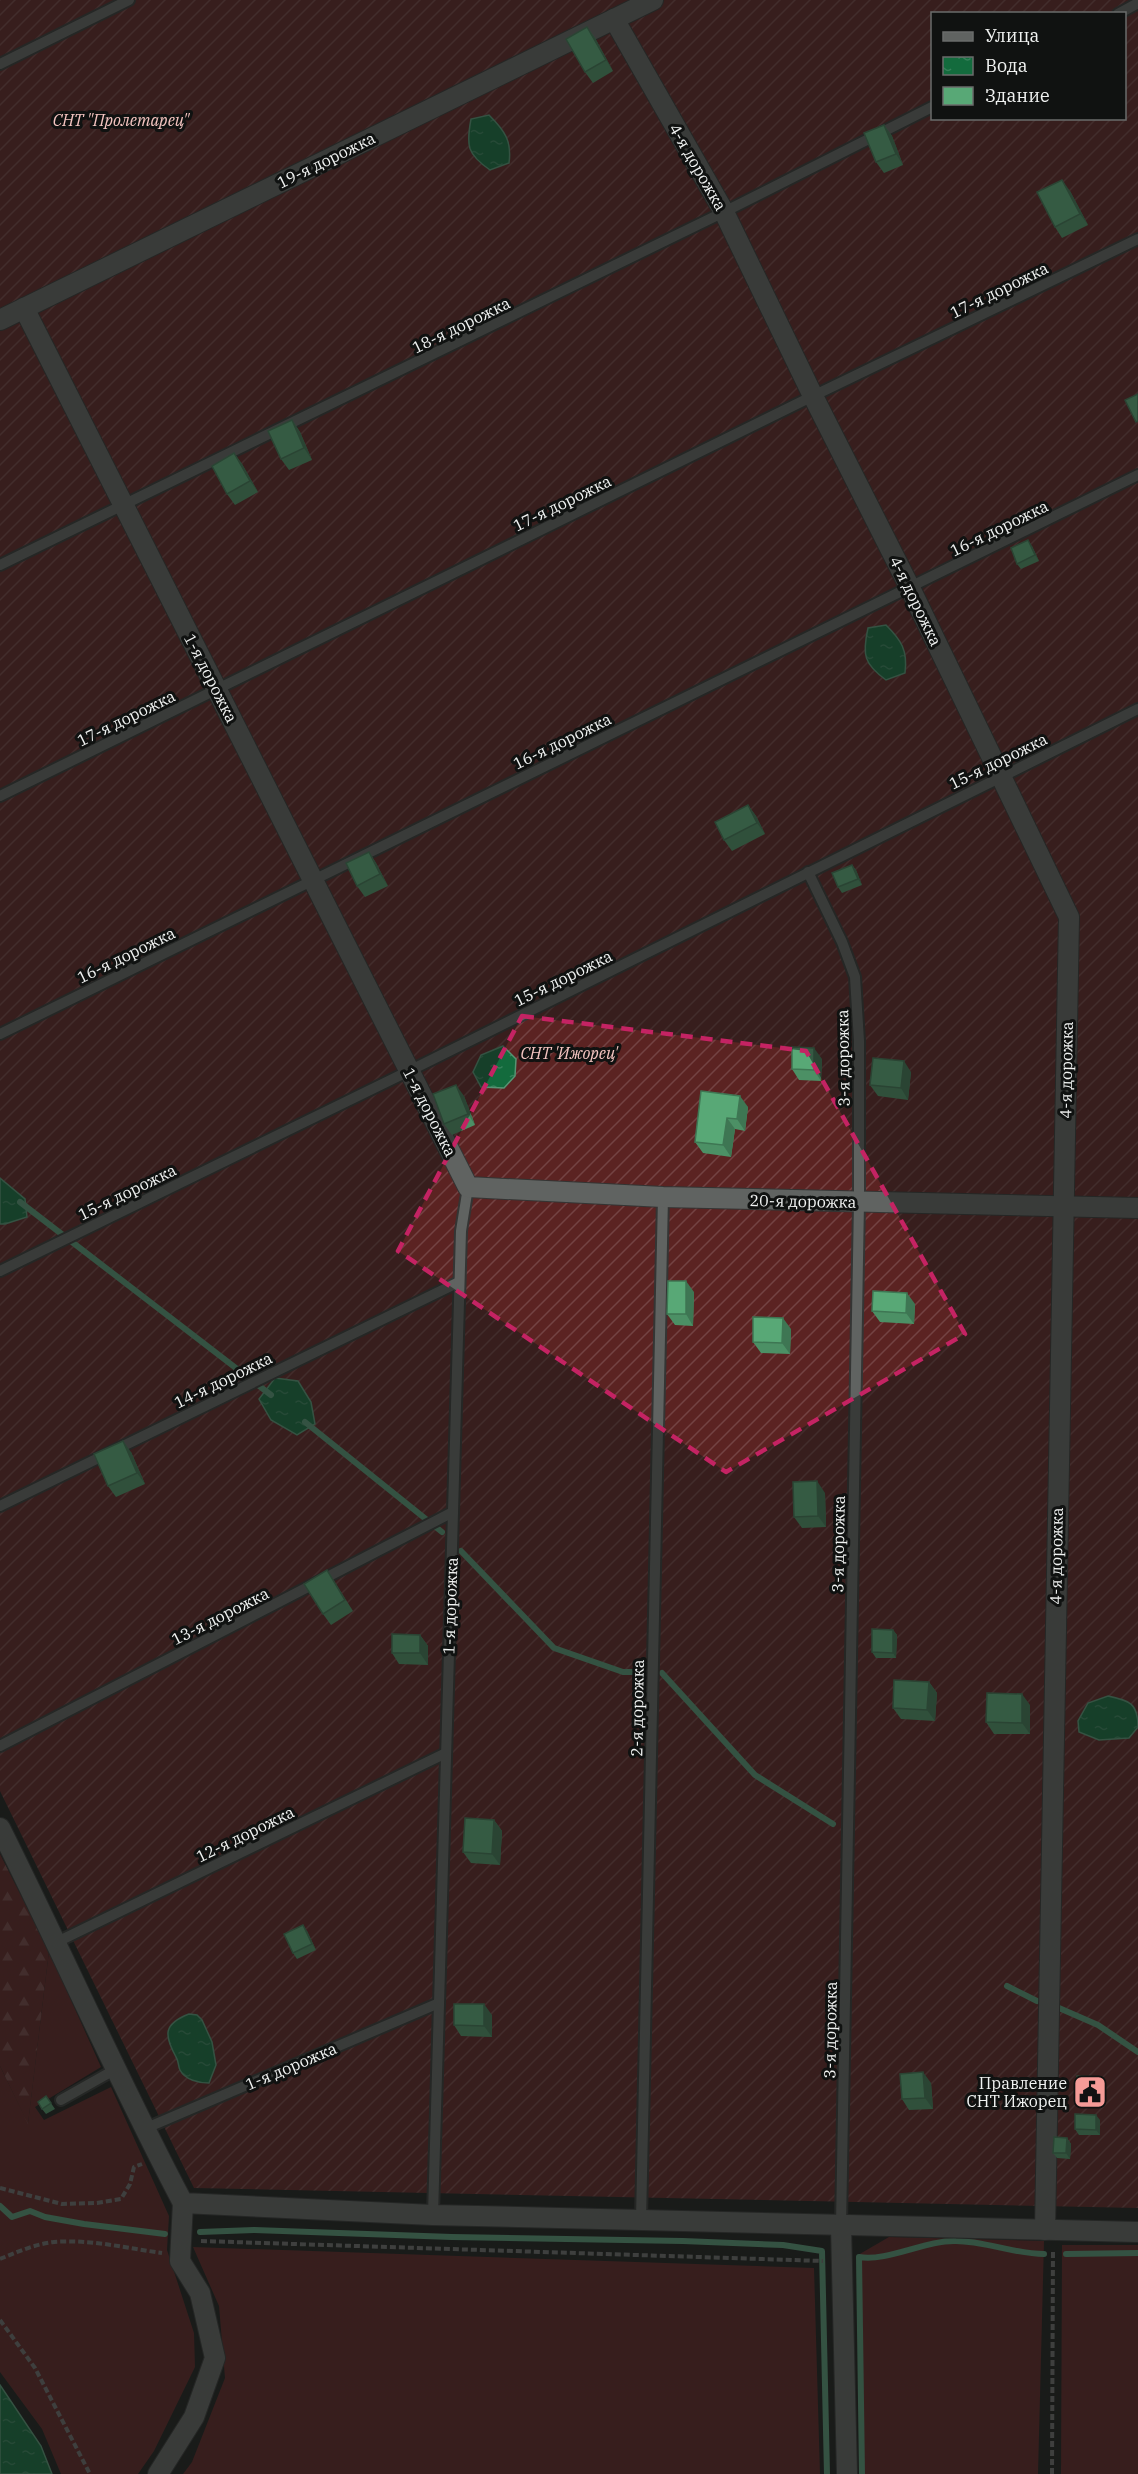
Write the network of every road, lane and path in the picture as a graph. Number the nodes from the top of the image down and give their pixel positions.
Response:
1 (129, 0) edge
2 (653, 0) edge
3 (1138, 3) edge
4 (1122, 12) edge
5 (614, 19) junction
6 (0, 64) edge
7 (931, 108) edge
8 (724, 212) junction
9 (1138, 239) edge
10 (24, 308) junction
11 (0, 320) edge
12 (813, 396) junction
13 (1138, 475) edge
14 (124, 506) junction
15 (0, 565) edge
16 (910, 588) junction
17 (217, 690) junction
18 (1138, 709) edge
19 (1001, 776) junction
20 (0, 796) edge
21 (808, 872) junction
22 (312, 879) junction
23 (0, 1034) edge
24 (409, 1071) junction
25 (468, 1187) junction
26 (663, 1197) junction
27 (859, 1202) junction
28 (1062, 1207) junction
29 (1138, 1208) edge
30 (0, 1271) edge
31 (459, 1282) junction
32 (0, 1506) edge
33 (448, 1514) junction
34 (0, 1746) edge
35 (446, 1753) junction
36 (0, 1828) edge
37 (57, 1942) junction
38 (439, 2003) junction
39 (116, 2069) junction
40 (62, 2100) dead end
41 (144, 2129) junction
42 (159, 2157) junction
43 (0, 2188) edge
44 (183, 2203) junction
45 (433, 2215) junction
46 (641, 2220) junction
47 (841, 2226) junction
48 (1045, 2230) junction
49 (1138, 2232) edge
50 (181, 2248) junction
51 (1053, 2252) dead end
52 (0, 2259) edge
53 (812, 2260) dead end
54 (0, 2320) edge
55 (90, 2474) edge
56 (158, 2474) edge
57 (847, 2474) edge
58 (1052, 2474) edge

1 - 6 lane
2 - 5 street, 19-я дорожка
3 - 4 lane
5 - 8 street, 4-я дорожка
5 - 10 street, 19-я дорожка
7 - 8 lane, 18-я дорожка
8 - 12 street, 4-я дорожка
8 - 14 lane, 18-я дорожка
9 - 12 lane, 17-я дорожка
10 - 11 street, 19-я дорожка
10 - 14 street, 1-я дорожка
12 - 16 street, 4-я дорожка
12 - 17 lane, 17-я дорожка
13 - 16 lane, 16-я дорожка
14 - 15 lane, 18-я дорожка
14 - 17 street, 1-я дорожка
16 - 19 street, 4-я дорожка
16 - 22 lane, 16-я дорожка
17 - 20 lane, 17-я дорожка
17 - 22 street, 1-я дорожка
18 - 19 lane, 15-я дорожка
19 - 21 lane, 15-я дорожка
19 - 28 street, 4-я дорожка
21 - 24 lane, 15-я дорожка
21 - 27 lane, 3-я дорожка
22 - 23 lane, 16-я дорожка
22 - 24 street, 1-я дорожка
24 - 25 street, 1-я дорожка
24 - 30 lane, 15-я дорожка
25 - 26 street, 20-я дорожка
25 - 31 lane, 1-я дорожка
26 - 27 street, 20-я дорожка
26 - 46 lane, 2-я дорожка
27 - 28 street, 20-я дорожка
27 - 47 lane, 3-я дорожка
28 - 29 street, 20-я дорожка
28 - 48 street, 4-я дорожка
31 - 32 lane, 14-я дорожка
31 - 33 lane, 1-я дорожка
33 - 34 lane, 13-я дорожка
33 - 35 lane, 1-я дорожка
35 - 37 lane, 12-я дорожка
35 - 38 lane, 1-я дорожка
36 - 37 street
37 - 39 street
38 - 41 lane, 1-я дорожка
38 - 45 lane, 1-я дорожка
39 - 40 lane
39 - 41 street
41 - 42 street
42 - 43 path
42 - 44 street
44 - 45 street
44 - 50 street
45 - 46 street
46 - 47 street
47 - 48 street
47 - 57 street
48 - 49 street
50 - 52 path
50 - 53 path
50 - 56 street
51 - 58 path
54 - 55 path

